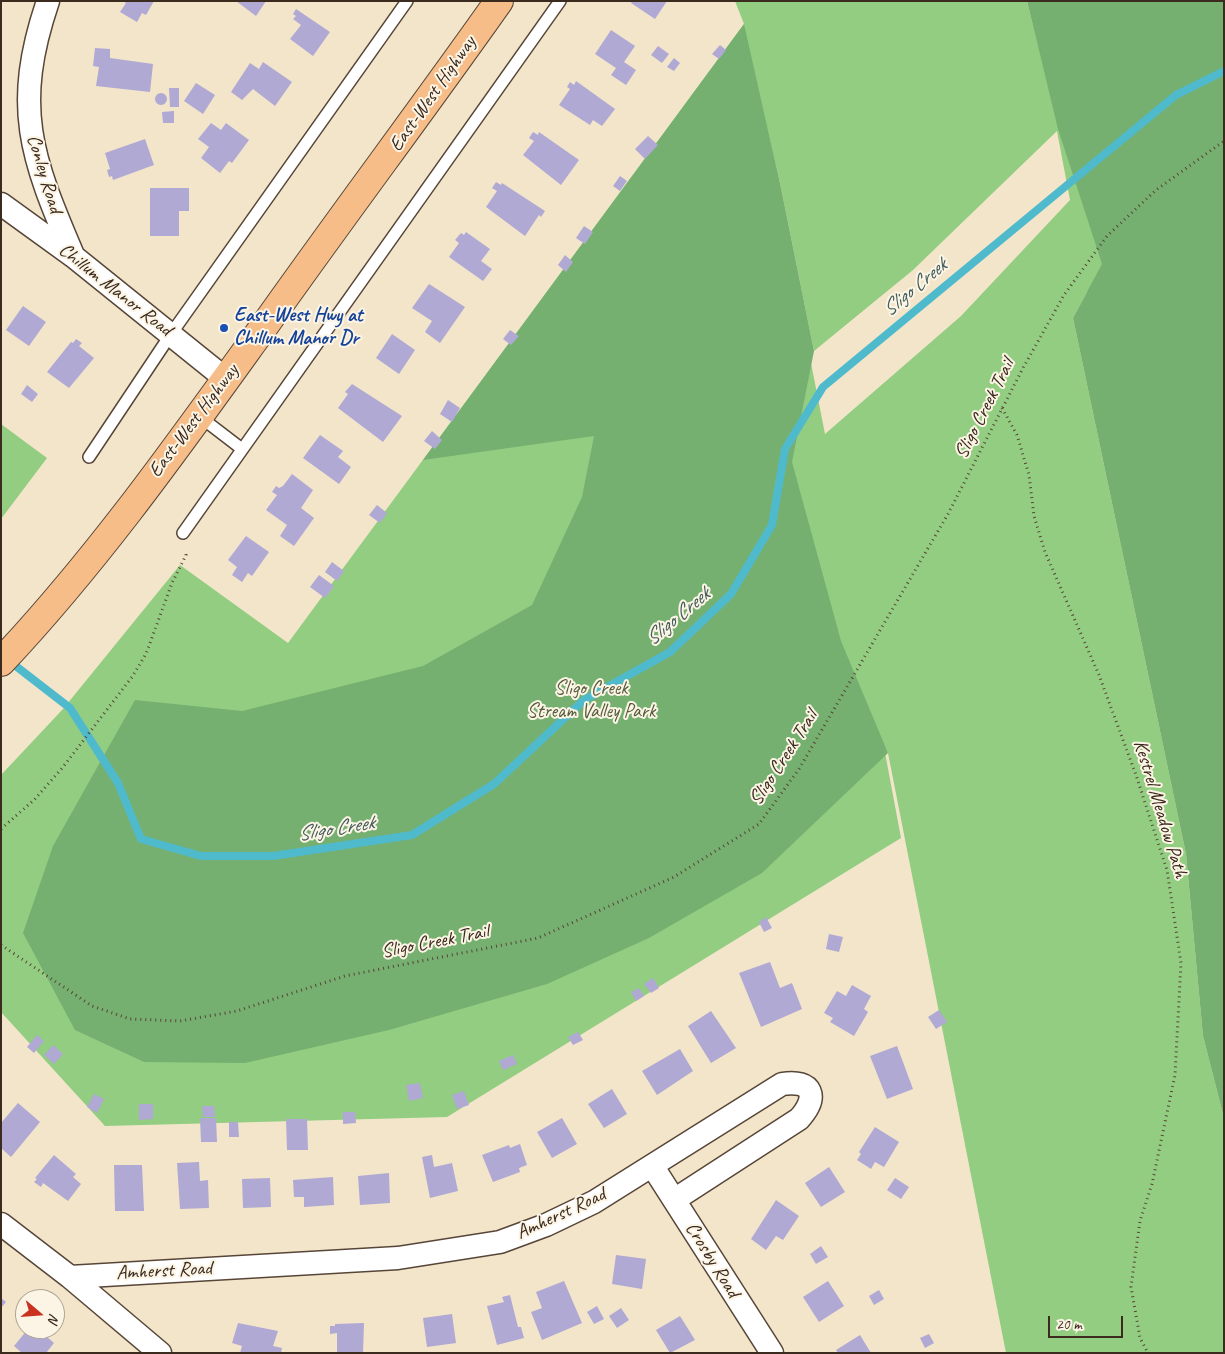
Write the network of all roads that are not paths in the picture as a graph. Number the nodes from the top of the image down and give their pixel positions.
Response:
1 (48, 1) edge
2 (407, 1) edge
3 (499, 1) edge
4 (560, 1) edge
5 (1, 204) edge
6 (73, 256) junction
7 (170, 334) junction
8 (227, 380) junction
9 (199, 416) junction
10 (242, 448) junction
11 (89, 457) dead end
12 (183, 533) road end
13 (1, 662) edge
14 (653, 1167) junction
15 (674, 1200) junction
16 (1, 1224) edge
17 (70, 1277) junction
18 (160, 1353) edge
19 (772, 1353) edge

1 - 6 street, Conley Road
2 - 7 lane
3 - 8 main road, East-West Highway
4 - 10 lane
5 - 6 street, Chillum Manor Road
6 - 7 street, Chillum Manor Road
7 - 8 street, Chillum Manor Road
7 - 11 lane
8 - 9 main road, East-West Highway
9 - 10 lane
9 - 13 main road, East-West Highway
10 - 12 lane
14 - 15 street, Crosby Road
14 - 15 street, Amherst Road
14 - 17 street, Amherst Road
15 - 19 street, Crosby Road
16 - 17 street
17 - 18 street

